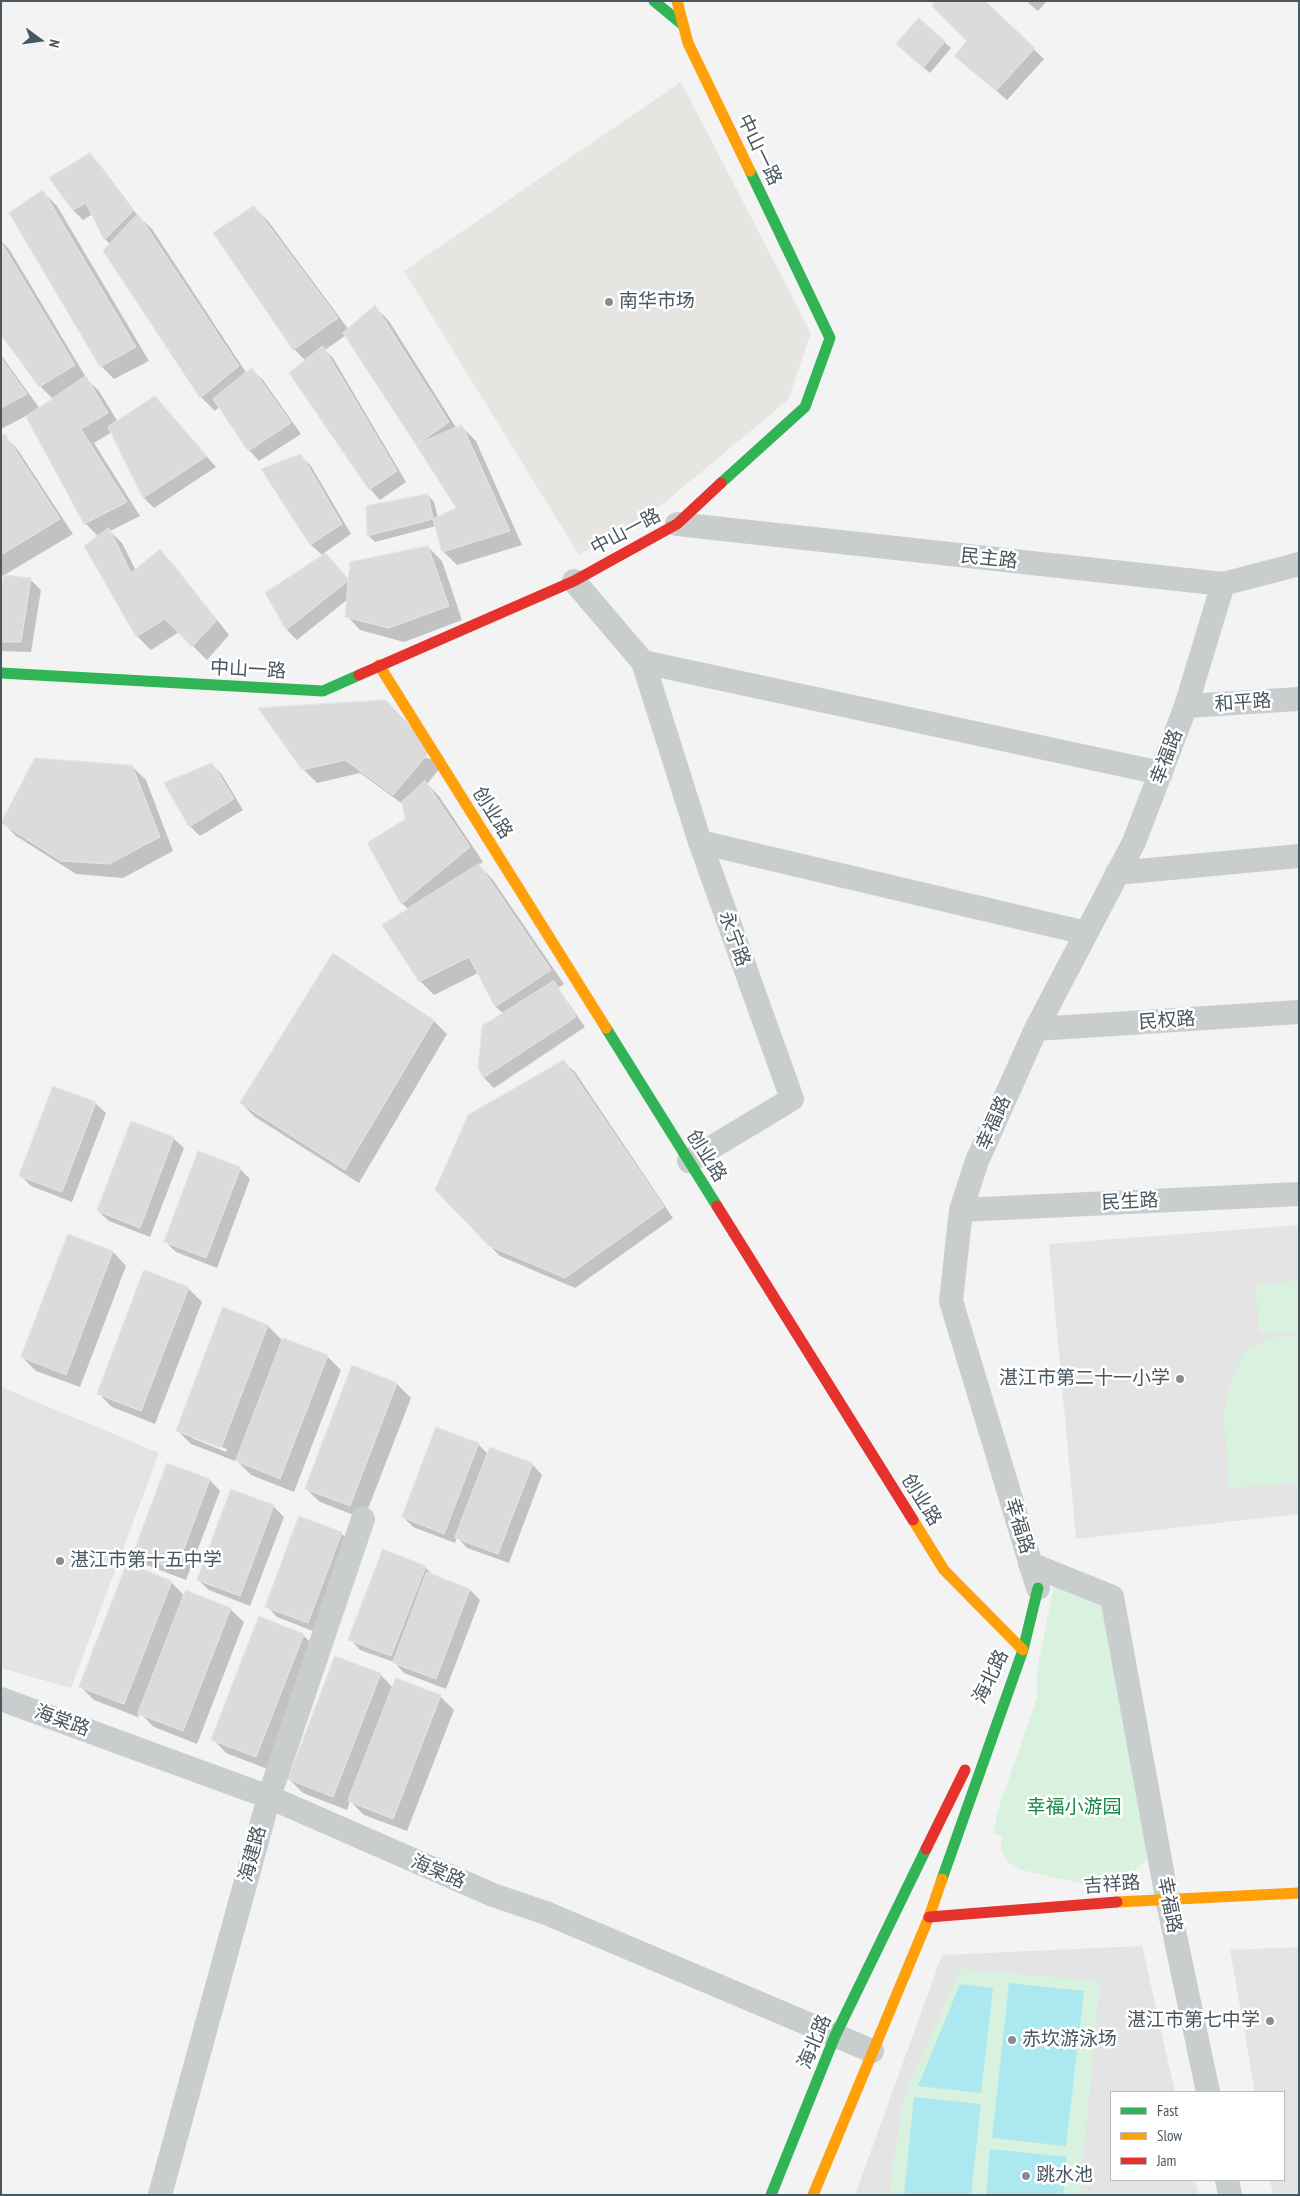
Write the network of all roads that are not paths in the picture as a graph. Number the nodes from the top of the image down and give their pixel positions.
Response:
1 (654, 1) edge
2 (677, 1) edge
3 (683, 24) junction
4 (677, 524) junction
5 (1299, 564) edge
6 (574, 581) junction
7 (1223, 584) junction
8 (643, 662) junction
9 (379, 665) junction
10 (1, 673) edge
11 (1299, 699) edge
12 (1186, 706) junction
13 (1161, 773) junction
14 (700, 842) junction
15 (1299, 856) edge
16 (1117, 873) junction
17 (1086, 933) junction
18 (1299, 1012) edge
19 (1036, 1029) junction
20 (689, 1161) junction
21 (1299, 1194) edge
22 (961, 1210) junction
23 (363, 1519) dead end
24 (1030, 1564) junction
25 (1038, 1588) joint
26 (1024, 1650) junction
27 (1, 1699) edge
28 (269, 1797) junction
29 (1299, 1893) edge
30 (1167, 1898) junction
31 (928, 1917) junction
32 (835, 2036) junction
33 (872, 2051) junction
34 (1208, 2091) edge
35 (1227, 2181) edge
36 (160, 2195) edge
37 (771, 2195) edge
38 (814, 2195) edge
39 (1230, 2195) edge

1 - 3 street
2 - 3 street, 中山一路
3 - 4 street, 中山一路
4 - 6 street, 中山一路
4 - 7 street, 民主路
5 - 7 street, 民主路
6 - 8 street
6 - 9 street, 中山一路
7 - 12 street, 幸福路
8 - 13 street
8 - 14 street, 永宁路
9 - 10 street, 中山一路
9 - 20 street, 创业路
11 - 12 street, 和平路
12 - 13 street, 幸福路
13 - 16 street, 幸福路
14 - 17 street
14 - 20 street, 永宁路
15 - 16 street
16 - 17 street, 幸福路
17 - 19 street, 幸福路
18 - 19 street, 民权路
19 - 22 street, 幸福路
20 - 26 street, 创业路
21 - 22 street, 民生路
22 - 24 street, 幸福路
23 - 28 street, 海建路
24 - 25 street, 幸福路
24 - 30 street, 幸福路
25 - 26 street
26 - 31 street, 海北路
26 - 32 street, 海北路
27 - 28 street, 海棠路
28 - 32 street, 海棠路
28 - 36 street, 海建路
29 - 30 street, 吉祥路
30 - 31 street, 吉祥路
30 - 34 street, 幸福路
31 - 33 street, 海北路
32 - 33 street, 海棠路
32 - 37 street, 海北路
33 - 38 street, 海北路
35 - 39 street

